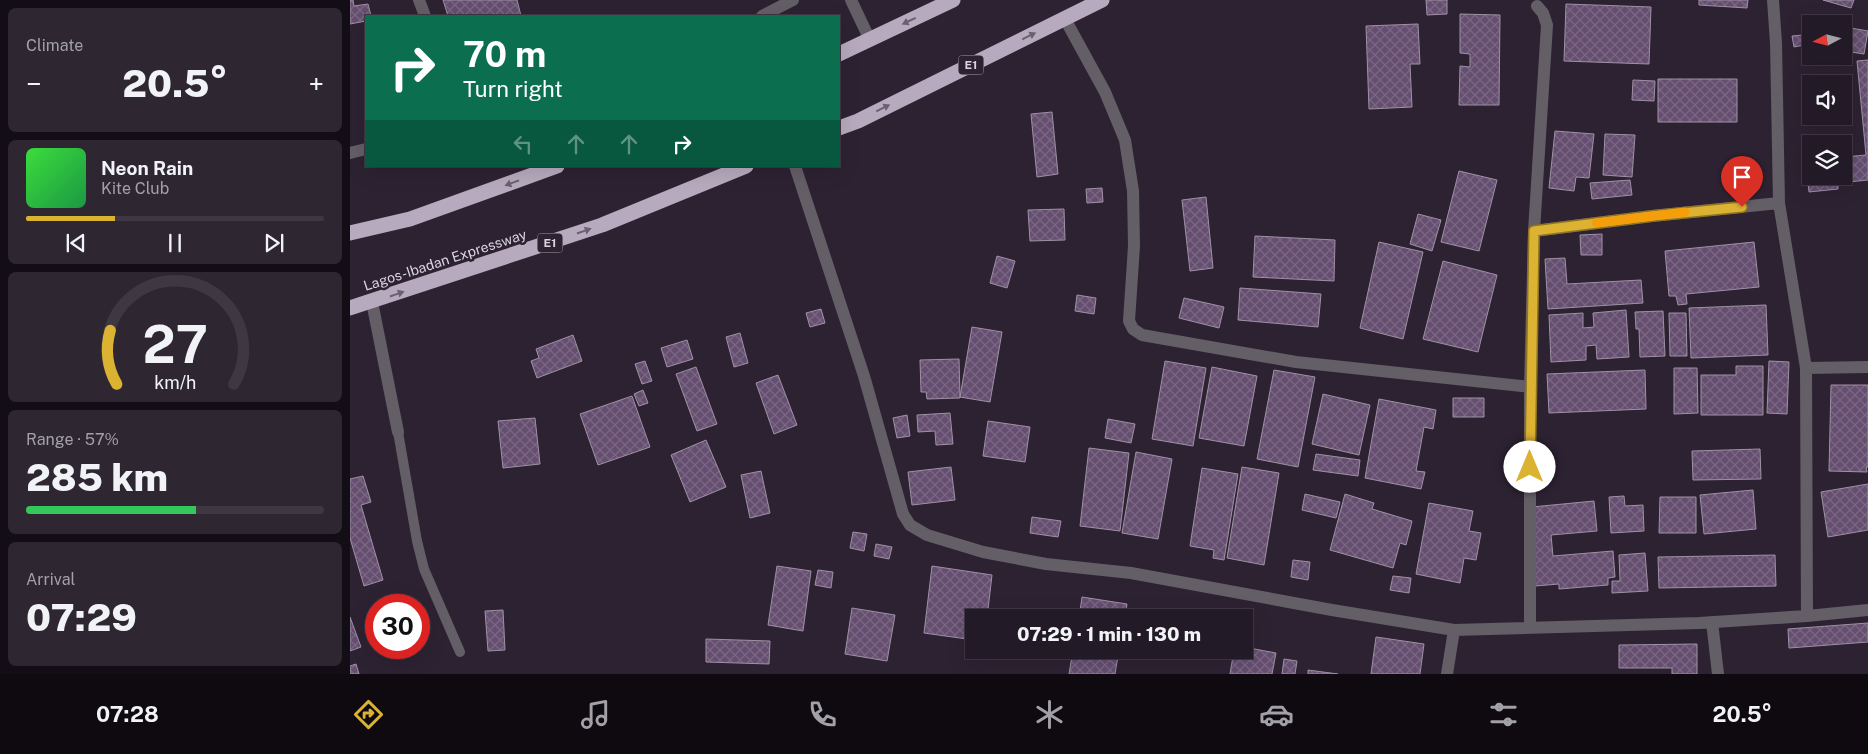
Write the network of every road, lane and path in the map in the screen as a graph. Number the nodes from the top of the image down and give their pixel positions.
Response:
1 (420, 0) edge
2 (793, 0) edge
3 (851, 0) edge
4 (953, 0) edge
5 (1102, 0) edge
6 (1773, 0) edge
7 (1537, 6) dead end
8 (425, 15) edge
9 (764, 15) edge
10 (1065, 19) junction
11 (870, 40) junction
12 (840, 54) edge
13 (840, 128) edge
14 (365, 149) edge
15 (350, 153) edge
16 (554, 167) edge
17 (744, 167) edge
18 (795, 167) edge
19 (1779, 203) junction
20 (1534, 231) junction
21 (350, 233) edge
22 (372, 302) junction
23 (350, 308) edge
24 (1868, 367) edge
25 (1806, 368) junction
26 (1530, 387) junction
27 (398, 432) joint
28 (1868, 610) edge
29 (1807, 616) junction
30 (1712, 622) junction
31 (1530, 627) junction
32 (1454, 630) junction
33 (460, 652) dead end
34 (1447, 674) edge
35 (1718, 674) edge

1 - 8 street
2 - 9 street
3 - 11 street
4 -> 11 highway
5 - 10 highway, E1
6 - 19 street
7 - 20 street
13 -> 10 highway, E1
10 - 26 street
11 - 12 highway
14 - 15 street
16 -> 21 highway
22 -> 17 highway, Lagos-Ibadan Expressway / E1
18 - 32 street
19 - 20 street
19 - 25 street
20 - 26 street
22 - 23 highway, Lagos-Ibadan Expressway / E1
22 - 27 street
24 - 25 street
25 - 29 street
26 - 31 street
27 - 33 lane
28 - 29 street
29 - 30 street
30 - 31 street
30 - 35 street
31 - 32 street
32 - 34 street

